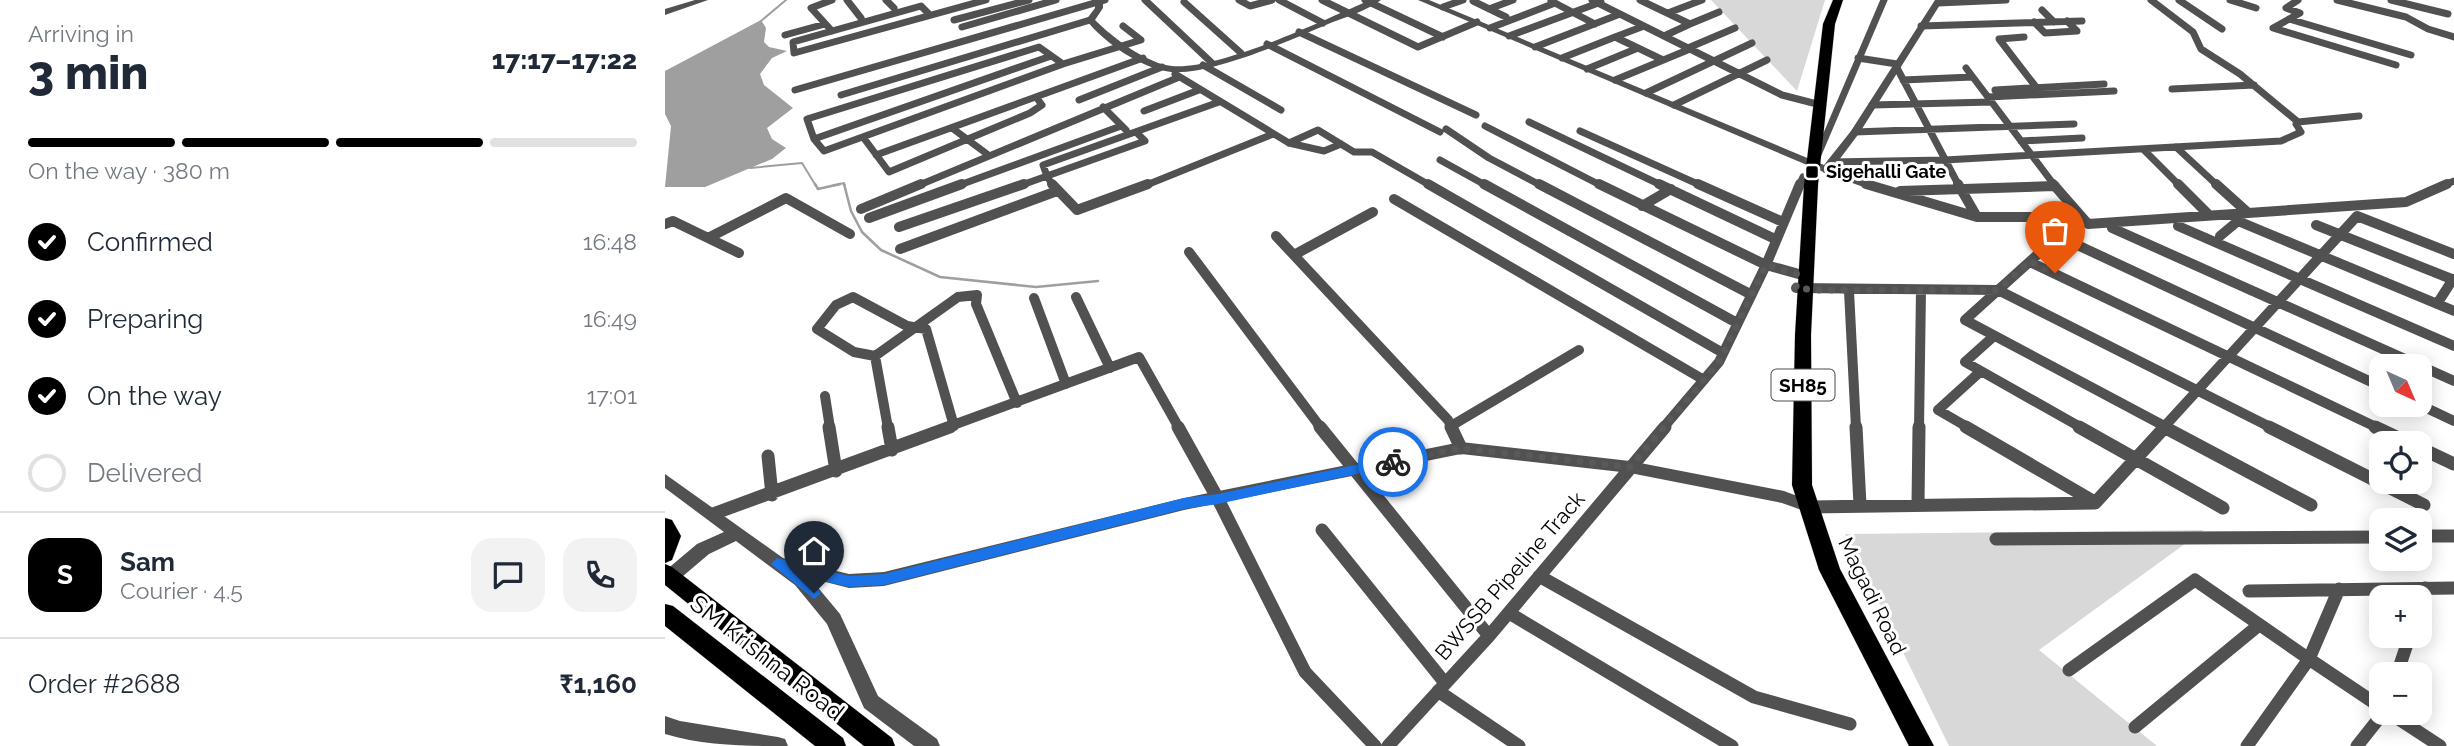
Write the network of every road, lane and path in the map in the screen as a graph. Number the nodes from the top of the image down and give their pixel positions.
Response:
1 (704, 0) edge
2 (832, 0) edge
3 (847, 0) edge
4 (885, 0) edge
5 (986, 0) edge
6 (1029, 0) edge
7 (1056, 0) edge
8 (1145, 0) edge
9 (1239, 0) edge
10 (1272, 0) edge
11 (1279, 0) edge
12 (1322, 0) edge
13 (1422, 0) edge
14 (1463, 0) edge
15 (1513, 0) edge
16 (1607, 0) edge
17 (1702, 0) edge
18 (1831, 0) edge
19 (1838, 0) edge
20 (1884, 0) edge
21 (2006, 0) edge
22 (2151, 0) edge
23 (2179, 0) edge
24 (2298, 0) edge
25 (2337, 0) edge
26 (2441, 0) edge
27 (1099, 1) edge
28 (1371, 1) edge
29 (1473, 1) edge
30 (1647, 1) edge
31 (1938, 1) edge
32 (2233, 1) edge
33 (2396, 1) edge
34 (1184, 2) dead end
35 (1552, 2) edge
36 (1595, 2) edge
37 (1443, 7) junction
38 (894, 8) dead end
39 (2256, 8) dead end
40 (1489, 9) junction
41 (2042, 10) dead end
42 (2225, 10) dead end
43 (2435, 11) junction
44 (665, 12) edge
45 (1719, 12) dead end
46 (1346, 13) junction
47 (1573, 13) junction
48 (1668, 13) junction
49 (1620, 14) junction
50 (1966, 14) dead end
51 (2448, 14) dead end
52 (930, 15) junction
53 (1506, 17) dead end
54 (861, 18) dead end
55 (2289, 19) junction
56 (954, 20) dead end
57 (988, 20) junction
58 (1090, 20) junction
59 (2413, 20) junction
60 (2067, 21) junction
61 (2082, 21) dead end
62 (1477, 22) junction
63 (2034, 22) junction
64 (2054, 22) junction
65 (825, 23) junction
66 (1322, 23) junction
67 (1595, 24) junction
68 (1690, 24) junction
69 (1972, 24) junction
70 (1123, 26) dead end
71 (1644, 26) junction
72 (1921, 26) junction
73 (962, 27) dead end
74 (1490, 28) junction
75 (1735, 28) dead end
76 (2222, 29) dead end
77 (1003, 30) junction
78 (832, 31) junction
79 (2454, 31) edge
80 (1299, 32) junction
81 (785, 35) dead end
82 (1509, 36) junction
83 (1664, 36) junction
84 (1443, 37) junction
85 (1615, 37) junction
86 (2024, 37) dead end
87 (2454, 37) edge
88 (1752, 43) dead end
89 (1267, 44) junction
90 (1122, 45) junction
91 (1535, 47) junction
92 (1638, 48) junction
93 (1689, 48) junction
94 (1241, 53) junction
95 (2411, 55) dead end
96 (1051, 56) junction
97 (1143, 58) junction
98 (1562, 58) junction
99 (1858, 58) junction
100 (1663, 60) junction
101 (1767, 60) dead end
102 (1713, 61) junction
103 (1063, 64) junction
104 (1207, 64) junction
105 (1896, 65) junction
106 (2396, 65) dead end
107 (1966, 68) dead end
108 (1587, 69) junction
109 (1170, 71) junction
110 (1740, 74) junction
111 (1972, 77) junction
112 (1615, 80) junction
113 (1903, 80) junction
114 (2104, 84) dead end
115 (2254, 85) junction
116 (2036, 87) junction
117 (2172, 89) dead end
118 (795, 90) dead end
119 (1199, 90) junction
120 (2114, 91) dead end
121 (983, 93) junction
122 (1646, 93) junction
123 (841, 95) dead end
124 (1036, 97) junction
125 (1987, 97) junction
126 (1079, 100) dead end
127 (1219, 102) junction
128 (1813, 103) junction
129 (1674, 105) junction
130 (1872, 105) junction
131 (1916, 105) junction
132 (1103, 107) junction
133 (1002, 110) junction
134 (1281, 110) dead end
135 (1144, 111) dead end
136 (1476, 115) dead end
137 (2360, 116) dead end
138 (1529, 122) dead end
139 (2298, 122) junction
140 (2074, 124) dead end
141 (1121, 126) junction
142 (1485, 126) dead end
143 (2010, 127) junction
144 (952, 128) junction
145 (1929, 130) junction
146 (1580, 131) dead end
147 (1855, 132) junction
148 (1133, 133) junction
149 (1273, 134) junction
150 (863, 136) junction
151 (2082, 138) dead end
152 (814, 139) junction
153 (967, 140) junction
154 (2021, 141) junction
155 (1289, 143) junction
156 (1341, 144) junction
157 (2176, 147) junction
158 (2144, 150) junction
159 (986, 154) junction
160 (876, 155) junction
161 (2031, 156) junction
162 (1440, 160) dead end
163 (1945, 160) junction
164 (1816, 168) junction
165 (1047, 176) junction
166 (2454, 181) edge
167 (2055, 186) junction
168 (1671, 189) junction
169 (1961, 190) junction
170 (1057, 191) junction
171 (1886, 191) junction
172 (1394, 199) dead end
173 (1642, 206) junction
174 (861, 209) dead end
175 (2246, 211) junction
176 (1373, 212) dead end
177 (2208, 214) junction
178 (1977, 217) junction
179 (2082, 217) junction
180 (869, 218) dead end
181 (1783, 222) junction
182 (665, 224) edge
183 (2316, 225) dead end
184 (2178, 226) dead end
185 (899, 227) dead end
186 (2112, 228) dead end
187 (850, 234) dead end
188 (2341, 234) junction
189 (1276, 236) dead end
190 (2220, 236) dead end
191 (708, 238) junction
192 (1775, 239) junction
193 (900, 249) dead end
194 (739, 253) dead end
195 (1189, 253) dead end
196 (2454, 254) edge
197 (1294, 255) junction
198 (2321, 256) junction
199 (2030, 261) junction
200 (1766, 265) junction
201 (2300, 279) junction
202 (2454, 280) edge
203 (1801, 282) junction
204 (1921, 290) junction
205 (1999, 290) junction
206 (1849, 291) junction
207 (1750, 294) junction
208 (1076, 297) dead end
209 (1034, 298) dead end
210 (2279, 302) junction
211 (2437, 304) junction
212 (2454, 311) edge
213 (1737, 323) junction
214 (917, 327) junction
215 (2255, 328) junction
216 (1994, 336) junction
217 (2454, 346) edge
218 (1579, 350) dead end
219 (1723, 353) junction
220 (875, 356) junction
221 (2229, 356) junction
222 (1110, 368) junction
223 (1981, 371) junction
224 (1704, 380) junction
225 (2369, 381) edge
226 (2454, 381) edge
227 (1066, 384) junction
228 (2197, 391) junction
229 (825, 396) dead end
230 (1017, 403) junction
231 (2433, 411) edge
232 (2454, 421) edge
233 (954, 426) junction
234 (1451, 426) junction
235 (2165, 427) junction
236 (2384, 431) edge
237 (1461, 448) junction
238 (891, 450) junction
239 (2432, 454) edge
240 (768, 456) dead end
241 (2135, 458) junction
242 (2454, 464) edge
243 (1630, 467) junction
244 (1352, 470) junction
245 (836, 471) junction
246 (665, 480) edge
247 (772, 495) junction
248 (1218, 499) junction
249 (2095, 503) junction
250 (1918, 504) junction
251 (1804, 505) junction
252 (1860, 505) junction
253 (2311, 505) dead end
254 (2424, 505) dead end
255 (2223, 508) dead end
256 (713, 514) junction
257 (665, 526) edge
258 (1322, 530) dead end
259 (737, 533) junction
260 (2432, 536) edge
261 (2454, 536) edge
262 (2369, 537) edge
263 (1996, 539) dead end
264 (665, 554) edge
265 (777, 564) junction
266 (668, 575) edge
267 (1539, 576) junction
268 (2432, 588) edge
269 (2454, 588) edge
270 (2339, 589) junction
271 (2369, 589) edge
272 (2249, 591) dead end
273 (665, 613) edge
274 (1509, 613) junction
275 (2259, 625) junction
276 (1489, 636) junction
277 (2309, 659) junction
278 (2069, 670) dead end
279 (1441, 687) junction
280 (2369, 700) edge
281 (1850, 724) dead end
282 (665, 725) edge
283 (2374, 725) edge
284 (2407, 725) edge
285 (2135, 727) dead end
286 (778, 746) edge
287 (834, 746) edge
288 (883, 746) edge
289 (930, 746) edge
290 (1375, 746) edge
291 (1388, 746) edge
292 (1519, 746) edge
293 (1732, 746) edge
294 (1909, 746) edge
295 (1922, 746) edge
296 (2247, 746) edge
297 (2357, 746) edge
298 (2440, 746) edge

1 - 44 street
2 - 65 street
3 - 54 street
4 - 38 street
5 - 52 street
6 - 56 street
7 - 57 street
8 - 104 street
9 - 10 street
11 - 66 street
12 - 46 street
13 - 37 street
14 - 37 street
15 - 40 street
16 - 36 street
17 - 48 street
18 - 128 main road, Magadi Road / SH85
19 - 164 main road, Magadi Road / SH85
20 - 99 street, BWSSB Pipeline Track
21 - 31 street
22 - 115 street
23 - 76 street
24 - 55 street
25 - 59 street
26 - 43 street
27 - 58 street
27 - 77 street
28 - 46 street
28 - 84 street
29 - 40 street
30 - 48 street
31 - 72 street
32 - 39 street
32 - 42 street
33 - 43 street
34 - 94 street
35 - 47 street
35 - 74 street
36 - 47 street
36 - 49 street
37 - 62 street
40 - 53 street
41 - 64 street
43 - 51 street
45 - 68 street
46 - 66 street
46 - 84 street
47 - 67 street
47 - 82 street
48 - 68 street
49 - 67 street
49 - 71 street
50 - 69 street
52 - 78 street
52 - 78 street
55 - 95 street
55 - 106 street
57 - 73 street
57 - 77 street
58 - 90 street
58 - 123 street
59 - 79 street
59 - 87 street
60 - 61 street
60 - 63 street
60 - 64 street
62 - 74 street
62 - 84 street
63 - 64 street
63 - 69 street
65 - 78 street
65 - 81 street
66 - 80 street
67 - 91 street
68 - 83 street
69 - 72 street
70 - 90 street
71 - 83 street
71 - 85 street
72 - 105 street
74 - 82 street
75 - 93 street
77 - 118 street
80 - 89 street
80 - 136 street
82 - 91 street
83 - 93 street
85 - 92 street
85 - 98 street
86 - 116 street
88 - 102 street
89 - 94 street
89 - 207 street
90 - 97 street
90 - 103 street
91 - 98 street
92 - 100 street
92 - 108 street
93 - 100 street
93 - 102 street
94 - 104 street
96 - 103 street
96 - 152 street
96 - 152 street
97 - 109 street
97 - 124 street
98 - 108 street
99 - 105 street
99 - 164 street, BWSSB Pipeline Track
100 - 112 street
101 - 110 street
102 - 110 street
102 - 122 street
103 - 121 street
104 - 109 street
104 - 134 street
105 - 113 street
105 - 130 street
107 - 111 street
108 - 112 street
109 - 119 street
109 - 126 street
109 - 132 street
110 - 128 street
110 - 129 street
111 - 113 street
111 - 125 street
112 - 122 street
113 - 131 street
114 - 116 street
115 - 117 street
115 - 139 street
116 - 125 street
119 - 127 street
119 - 135 street
120 - 125 street
121 - 133 street
121 - 150 street
122 - 129 street
124 - 133 street
124 - 153 street
125 - 131 street
125 - 143 street
127 - 148 street
127 - 149 street
128 - 164 main road, Magadi Road / SH85
129 - 164 street
130 - 131 street
130 - 147 street
131 - 145 street
132 - 141 street
132 - 159 street
133 - 144 street
137 - 139 street
138 - 168 street
139 - 157 street
140 - 143 street
141 - 148 street
141 - 180 street
142 - 173 street
143 - 145 street
143 - 154 street
144 - 153 street
144 - 160 street
145 - 147 street
145 - 163 street
146 - 181 street
147 - 164 street
148 - 165 street
148 - 165 street
149 - 155 street
149 - 170 street
150 - 152 street
150 - 160 street
151 - 154 street
153 - 159 street
153 - 160 street
154 - 161 street
155 - 156 street
155 - 156 street
156 - 219 street
157 - 158 street
157 - 175 street
158 - 161 street
158 - 177 street
159 - 174 street
161 - 163 street
161 - 167 street
162 - 213 street
163 - 164 street
163 - 169 street
164 - 171 street
164 - 181 street, BWSSB Pipeline Track
164 - 203 main road, Magadi Road / SH85
165 - 170 street
165 - 185 street
166 - 175 street
167 - 169 street
167 - 179 street
168 - 173 street
168 - 192 street
169 - 171 street
169 - 178 street
170 - 193 street
171 - 178 street
172 - 224 street
173 - 200 street
175 - 177 street
176 - 197 street
177 - 179 street
178 - 179 street
181 - 192 street, BWSSB Pipeline Track
182 - 191 street
183 - 188 street
184 - 201 street
186 - 210 street
187 - 191 street
188 - 196 street
188 - 198 street
188 - 202 street
189 - 197 street
190 - 198 street
191 - 194 street
192 - 200 street, BWSSB Pipeline Track
195 - 244 street
197 - 234 street
198 - 201 street
198 - 211 street
199 - 205 street
199 - 215 street
199 - 221 street
200 - 203 street
200 - 207 street, BWSSB Pipeline Track
201 - 210 street
201 - 217 street
202 - 211 street
203 - 206 street
203 - 251 main road, Magadi Road / SH85
204 - 205 street
204 - 206 street
204 - 250 street
205 - 216 street
205 - 228 street
206 - 252 street
207 - 213 street, BWSSB Pipeline Track
208 - 222 street
209 - 227 street
210 - 215 street
210 - 226 street
211 - 212 street
213 - 219 street, BWSSB Pipeline Track
214 - 220 street
214 - 220 street
214 - 230 street
214 - 233 street
215 - 221 street
215 - 225 street
216 - 223 street
216 - 235 street
218 - 234 street
219 - 224 street, BWSSB Pipeline Track
220 - 238 street
221 - 228 street
221 - 236 street
222 - 227 street
222 - 248 street
223 - 241 street
223 - 249 street
224 - 243 street, BWSSB Pipeline Track
227 - 230 street
228 - 235 street
228 - 254 street
229 - 245 street
230 - 233 street
231 - 232 street
233 - 238 street
234 - 237 street
235 - 241 street
235 - 253 street
237 - 243 street
237 - 244 street
238 - 245 street
239 - 242 street
240 - 247 street
241 - 249 street
241 - 255 street
243 - 251 street
243 - 267 street, BWSSB Pipeline Track
244 - 248 street
244 - 276 street
245 - 247 street
246 - 256 street, SM Krishna Road
247 - 256 street
248 - 265 street
248 - 290 street
249 - 250 street
250 - 252 street
251 - 252 street
251 - 294 main road, Magadi Road / SH85
251 - 295 main road, Magadi Road / SH85
256 - 259 street, SM Krishna Road
257 - 264 main road
258 - 279 street
259 - 265 street, SM Krishna Road
259 - 266 street
260 - 261 street
262 - 263 street
265 - 289 street, SM Krishna Road
266 - 288 main road, SM Krishna Road
267 - 274 street, BWSSB Pipeline Track
267 - 281 street
268 - 269 street
270 - 271 street
270 - 272 street
270 - 277 street
273 - 287 main road, SM Krishna Road
274 - 276 street, BWSSB Pipeline Track
274 - 293 street
275 - 277 street
275 - 278 street
275 - 285 street
276 - 279 street, BWSSB Pipeline Track
277 - 280 street
277 - 296 street
279 - 291 street, BWSSB Pipeline Track
279 - 292 street
282 - 286 street
283 - 297 street
284 - 298 street

